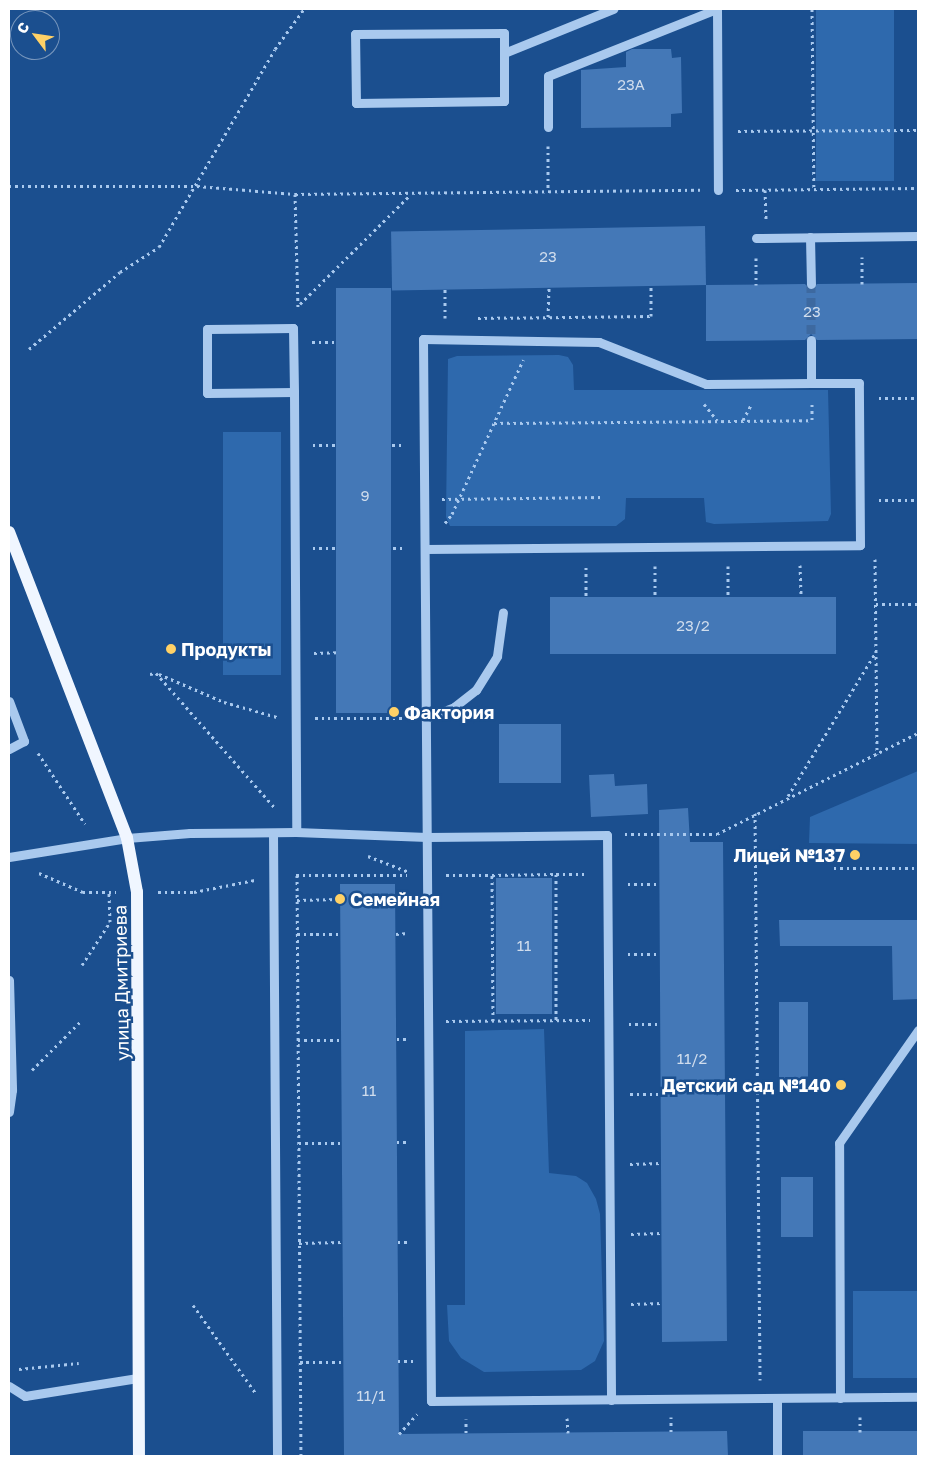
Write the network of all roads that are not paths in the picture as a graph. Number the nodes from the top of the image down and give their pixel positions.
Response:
1 (613, 9) edge
2 (716, 9) edge
3 (504, 53) junction
4 (548, 128) road end
5 (718, 190) road end
6 (918, 236) edge
7 (810, 237) junction
8 (756, 238) road end
9 (811, 284) tunnel mouth
10 (811, 340) tunnel mouth
11 (811, 383) junction
12 (294, 392) junction
13 (9, 532) edge
14 (425, 549) junction
15 (503, 612) dead end
16 (9, 702) edge
17 (426, 718) junction
18 (9, 749) edge
19 (273, 832) junction
20 (296, 832) junction
21 (427, 837) junction
22 (127, 838) junction
23 (9, 857) edge
24 (9, 980) edge
25 (918, 1030) edge
26 (9, 1112) edge
27 (138, 1378) junction
28 (9, 1386) edge
29 (918, 1397) edge
30 (776, 1398) junction
31 (840, 1398) junction
32 (611, 1400) junction
33 (139, 1456) edge
34 (277, 1456) edge
35 (777, 1456) edge

1 - 3 lane
2 - 4 lane
2 - 5 lane
3 - 3 lane
6 - 7 lane
7 - 8 lane
7 - 9 lane
10 - 11 lane
11 - 14 lane
11 - 14 lane
12 - 12 lane
12 - 20 lane
13 - 22 main road, улица Дмитриева
14 - 17 lane
15 - 17 lane
16 - 18 lane
17 - 21 lane
19 - 20 lane
19 - 22 lane
19 - 34 lane
20 - 21 lane
21 - 32 lane
21 - 32 lane
22 - 23 lane
22 - 27 main road, улица Дмитриева
24 - 26 lane
25 - 31 lane
27 - 28 lane
27 - 33 main road, улица Дмитриева
29 - 31 lane
30 - 31 lane
30 - 32 lane
30 - 35 lane

